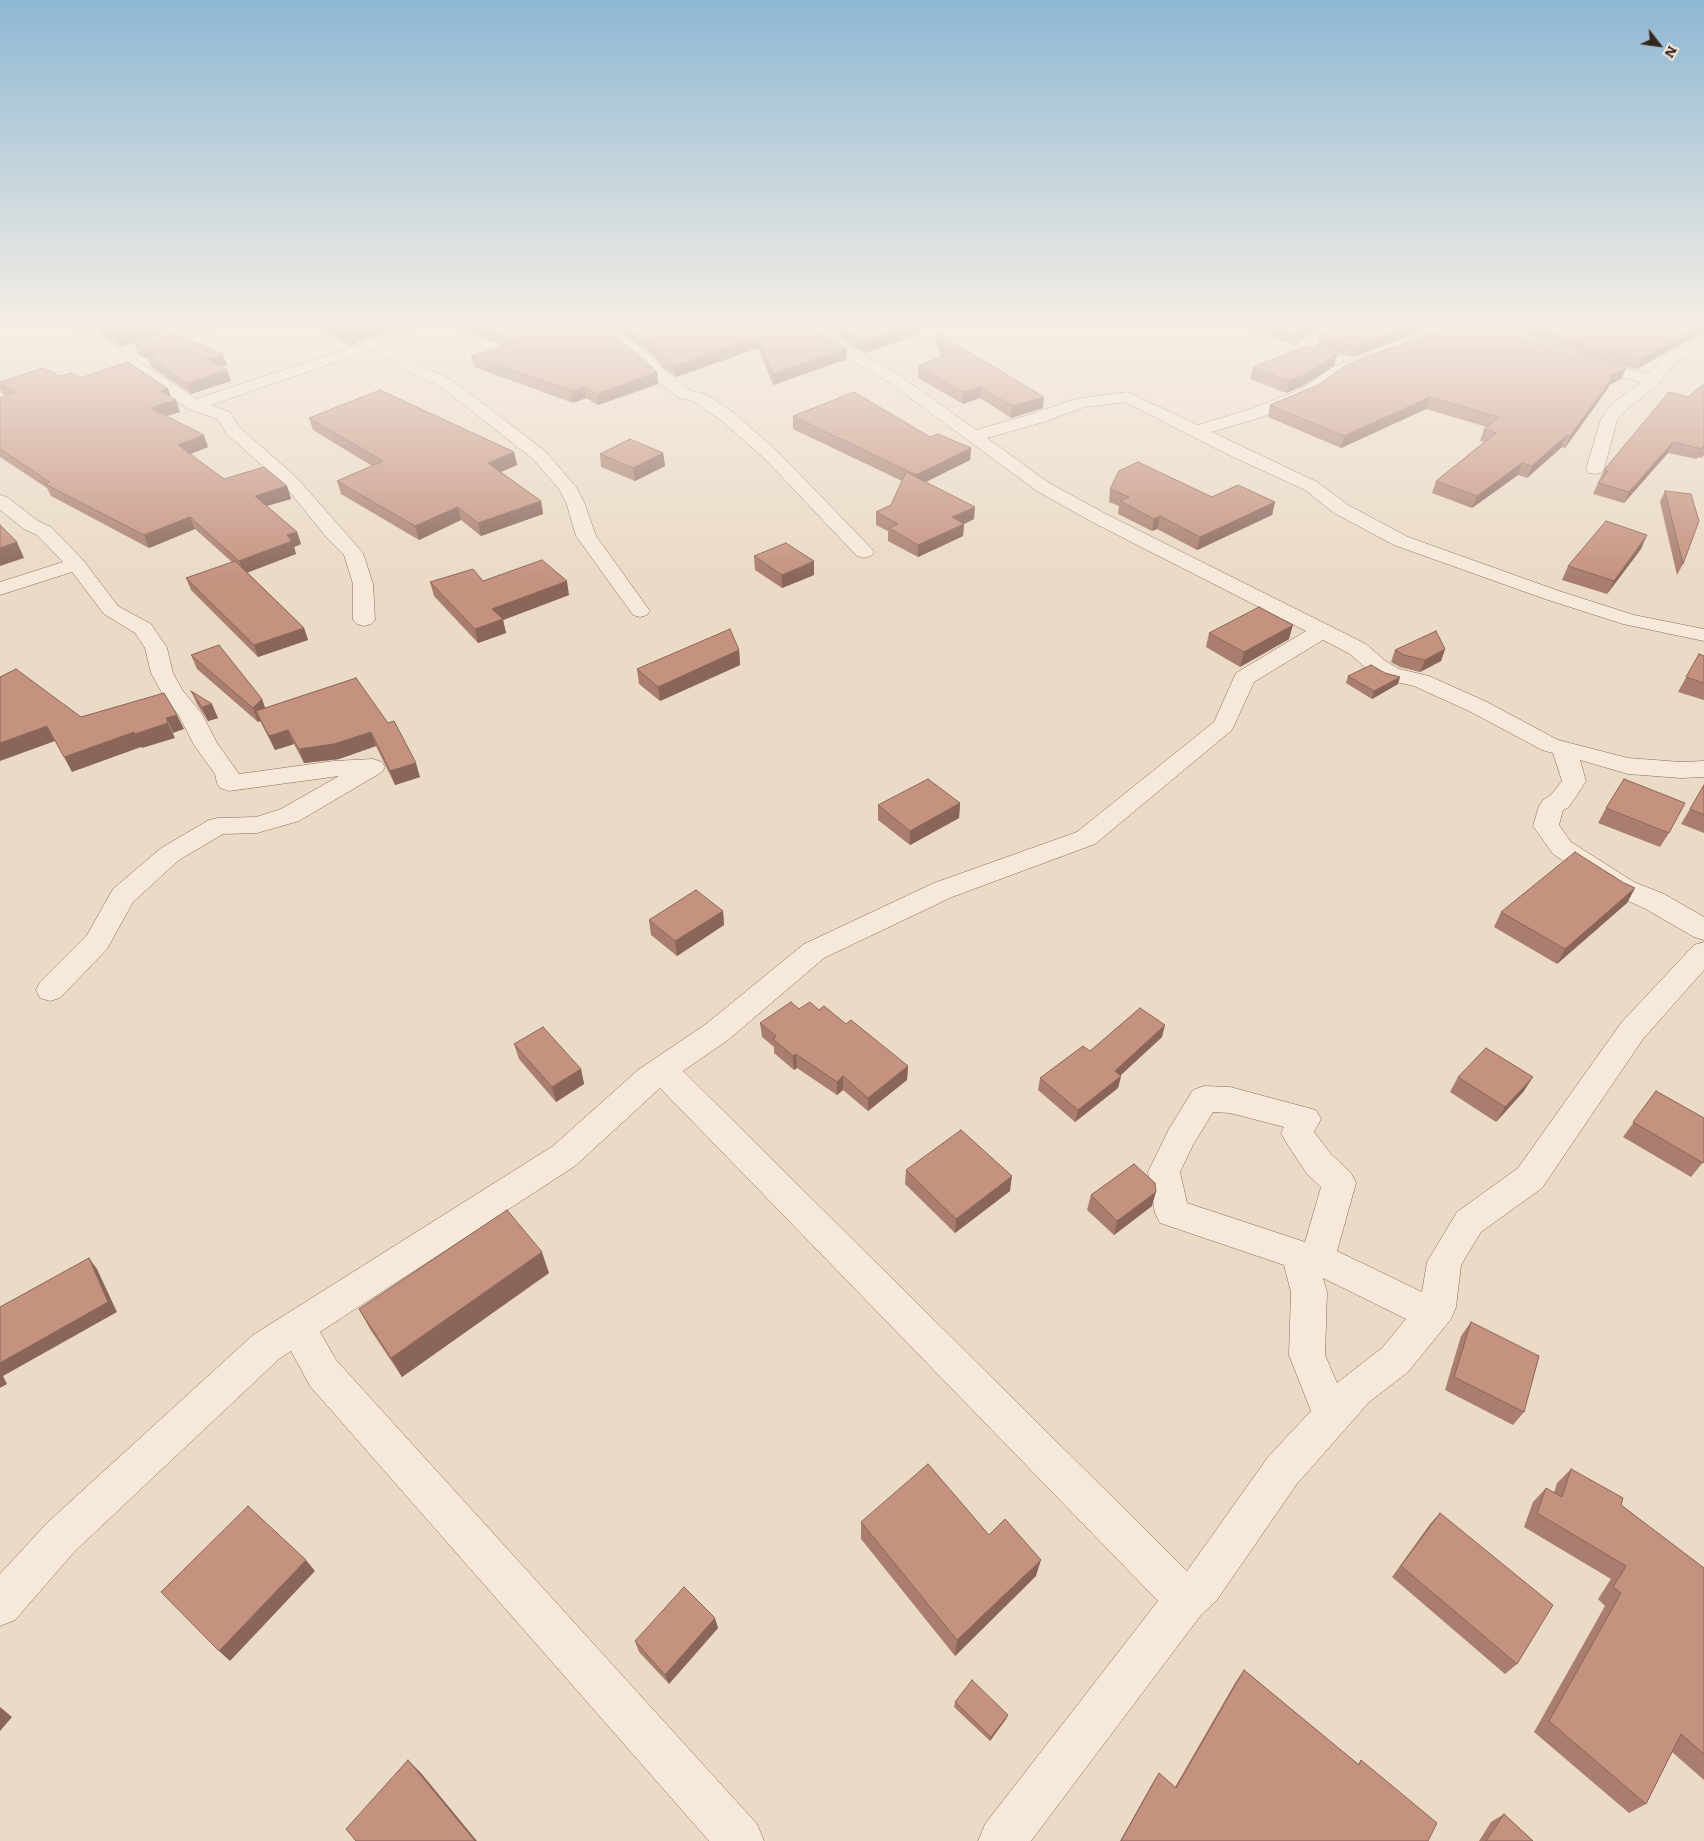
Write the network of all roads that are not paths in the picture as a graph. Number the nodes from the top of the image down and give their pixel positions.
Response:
1 (203, 408) edge
2 (479, 408) edge
3 (715, 408) edge
4 (935, 408) edge
5 (1065, 408) edge
6 (1149, 408) edge
7 (1269, 408) edge
8 (1618, 408) edge
9 (1197, 431) junction
10 (975, 436) junction
11 (1595, 469) dead end
12 (0, 501) edge
13 (864, 552) dead end
14 (76, 564) junction
15 (0, 589) edge
16 (640, 611) dead end
17 (364, 620) dead end
18 (1322, 631) junction
19 (1704, 635) edge
20 (1564, 749) junction
21 (1704, 769) edge
22 (1704, 930) edge
23 (1704, 952) edge
24 (50, 990) dead end
25 (662, 1070) junction
26 (1432, 1314) junction
27 (297, 1327) junction
28 (1332, 1416) junction
29 (1186, 1600) junction
30 (0, 1605) edge
31 (740, 1841) edge
32 (1002, 1841) edge

1 - 17 street
2 - 16 street
3 - 13 street
4 - 10 street
5 - 10 street
6 - 9 street
7 - 9 street
8 - 11 street
9 - 19 street
10 - 18 street
12 - 14 street
14 - 15 street
14 - 24 street
18 - 20 street
18 - 25 street
20 - 21 street
20 - 22 street
23 - 26 street
25 - 27 street
25 - 29 street
26 - 28 street
26 - 28 street
27 - 30 street
27 - 31 street
28 - 29 street
29 - 32 street

